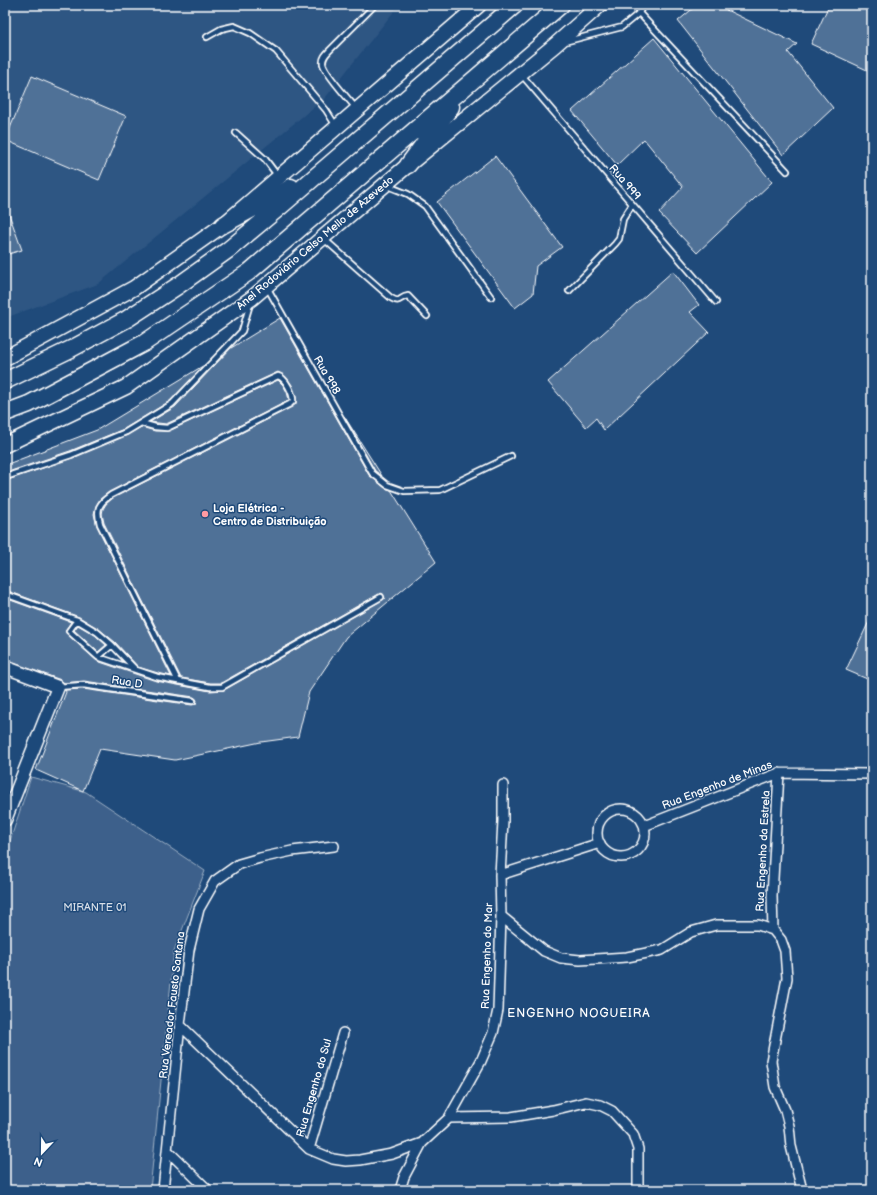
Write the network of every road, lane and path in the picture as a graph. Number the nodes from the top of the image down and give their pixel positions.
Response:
1 (375, 5) edge
2 (479, 5) edge
3 (515, 5) edge
4 (561, 5) edge
5 (600, 5) edge
6 (643, 5) edge
7 (639, 13) junction
8 (207, 37) dead end
9 (555, 45) junction
10 (519, 73) junction
11 (468, 84) junction
12 (358, 110) junction
13 (337, 127) junction
14 (236, 133) dead end
15 (331, 162) junction
16 (408, 165) junction
17 (787, 171) dead end
18 (278, 177) junction
19 (385, 185) junction
20 (632, 205) junction
21 (223, 225) junction
22 (322, 238) junction
23 (266, 286) junction
24 (569, 291) dead end
25 (491, 296) dead end
26 (252, 298) junction
27 (716, 302) dead end
28 (427, 316) dead end
29 (5, 358) edge
30 (5, 381) edge
31 (5, 413) edge
32 (141, 423) junction
33 (5, 445) edge
34 (511, 456) dead end
35 (5, 477) edge
36 (5, 594) edge
37 (381, 597) dead end
38 (77, 620) junction
39 (112, 645) junction
40 (98, 658) junction
41 (5, 667) edge
42 (136, 671) junction
43 (178, 681) junction
44 (58, 687) junction
45 (193, 701) dead end
46 (779, 773) junction
47 (872, 774) edge
48 (503, 786) dead end
49 (5, 820) edge
50 (644, 826) junction
51 (600, 843) junction
52 (334, 846) dead end
53 (500, 875) junction
54 (501, 916) junction
55 (773, 930) junction
56 (180, 1025) junction
57 (343, 1033) dead end
58 (449, 1118) junction
59 (422, 1142) junction
60 (309, 1149) junction
61 (168, 1151) junction
62 (872, 1184) edge
63 (163, 1190) edge
64 (208, 1190) edge
65 (400, 1190) edge
66 (638, 1190) edge
67 (802, 1190) edge
68 (851, 1190) edge

1 - 12 lane
2 - 12 main road
3 - 15 highway
4 - 11 highway, Anel Rodoviário Celso Mello de Azevedo
5 - 9 main road, Anel Rodoviário Celso Mello de Azevedo
6 - 7 lane
7 - 9 lane
7 - 17 lane
8 - 13 lane
9 - 10 main road, Anel Rodoviário Celso Mello de Azevedo
10 - 16 main road, Anel Rodoviário Celso Mello de Azevedo
10 - 20 lane, Rua 999
11 - 16 highway
11 - 31 highway, Anel Rodoviário Celso Mello de Azevedo
12 - 13 main road
13 - 18 main road
14 - 18 lane
15 - 21 highway
15 - 30 highway
16 - 19 main road, Anel Rodoviário Celso Mello de Azevedo
18 - 21 main road
19 - 22 main road, Anel Rodoviário Celso Mello de Azevedo
19 - 25 lane
20 - 24 lane
20 - 27 lane, Rua 999
21 - 29 main road
22 - 23 main road, Anel Rodoviário Celso Mello de Azevedo
22 - 28 lane
23 - 26 main road, Anel Rodoviário Celso Mello de Azevedo
23 - 34 lane, Rua 998
26 - 32 lane
26 - 33 main road, Anel Rodoviário Celso Mello de Azevedo
32 - 35 lane
32 - 43 lane
36 - 38 lane
37 - 43 lane
38 - 39 lane
38 - 40 lane
39 - 40 lane
39 - 42 lane
40 - 42 lane
41 - 44 street
42 - 43 lane
44 - 45 lane, Rua D
44 - 49 street
46 - 47 street, Rua Engenho de Minas
46 - 50 street, Rua Engenho de Minas
46 - 55 street, Rua Engenho da Estrela
48 - 53 street, Rua Engenho do Mar
50 - 51 street
50 - 51 street
51 - 53 street
52 - 56 street, Rua Vereador Fausto Santana
53 - 54 street, Rua Engenho do Mar
54 - 55 street
54 - 58 street, Rua Engenho do Mar
55 - 67 street
56 - 60 street, Rua Engenho do Mar
56 - 61 street, Rua Vereador Fausto Santana
57 - 60 street, Rua Engenho do Sul
58 - 59 street, Rua Engenho do Mar
58 - 66 street
59 - 60 street, Rua Engenho do Mar
59 - 65 street
61 - 63 street, Rua Vereador Fausto Santana
61 - 64 street
62 - 68 path

